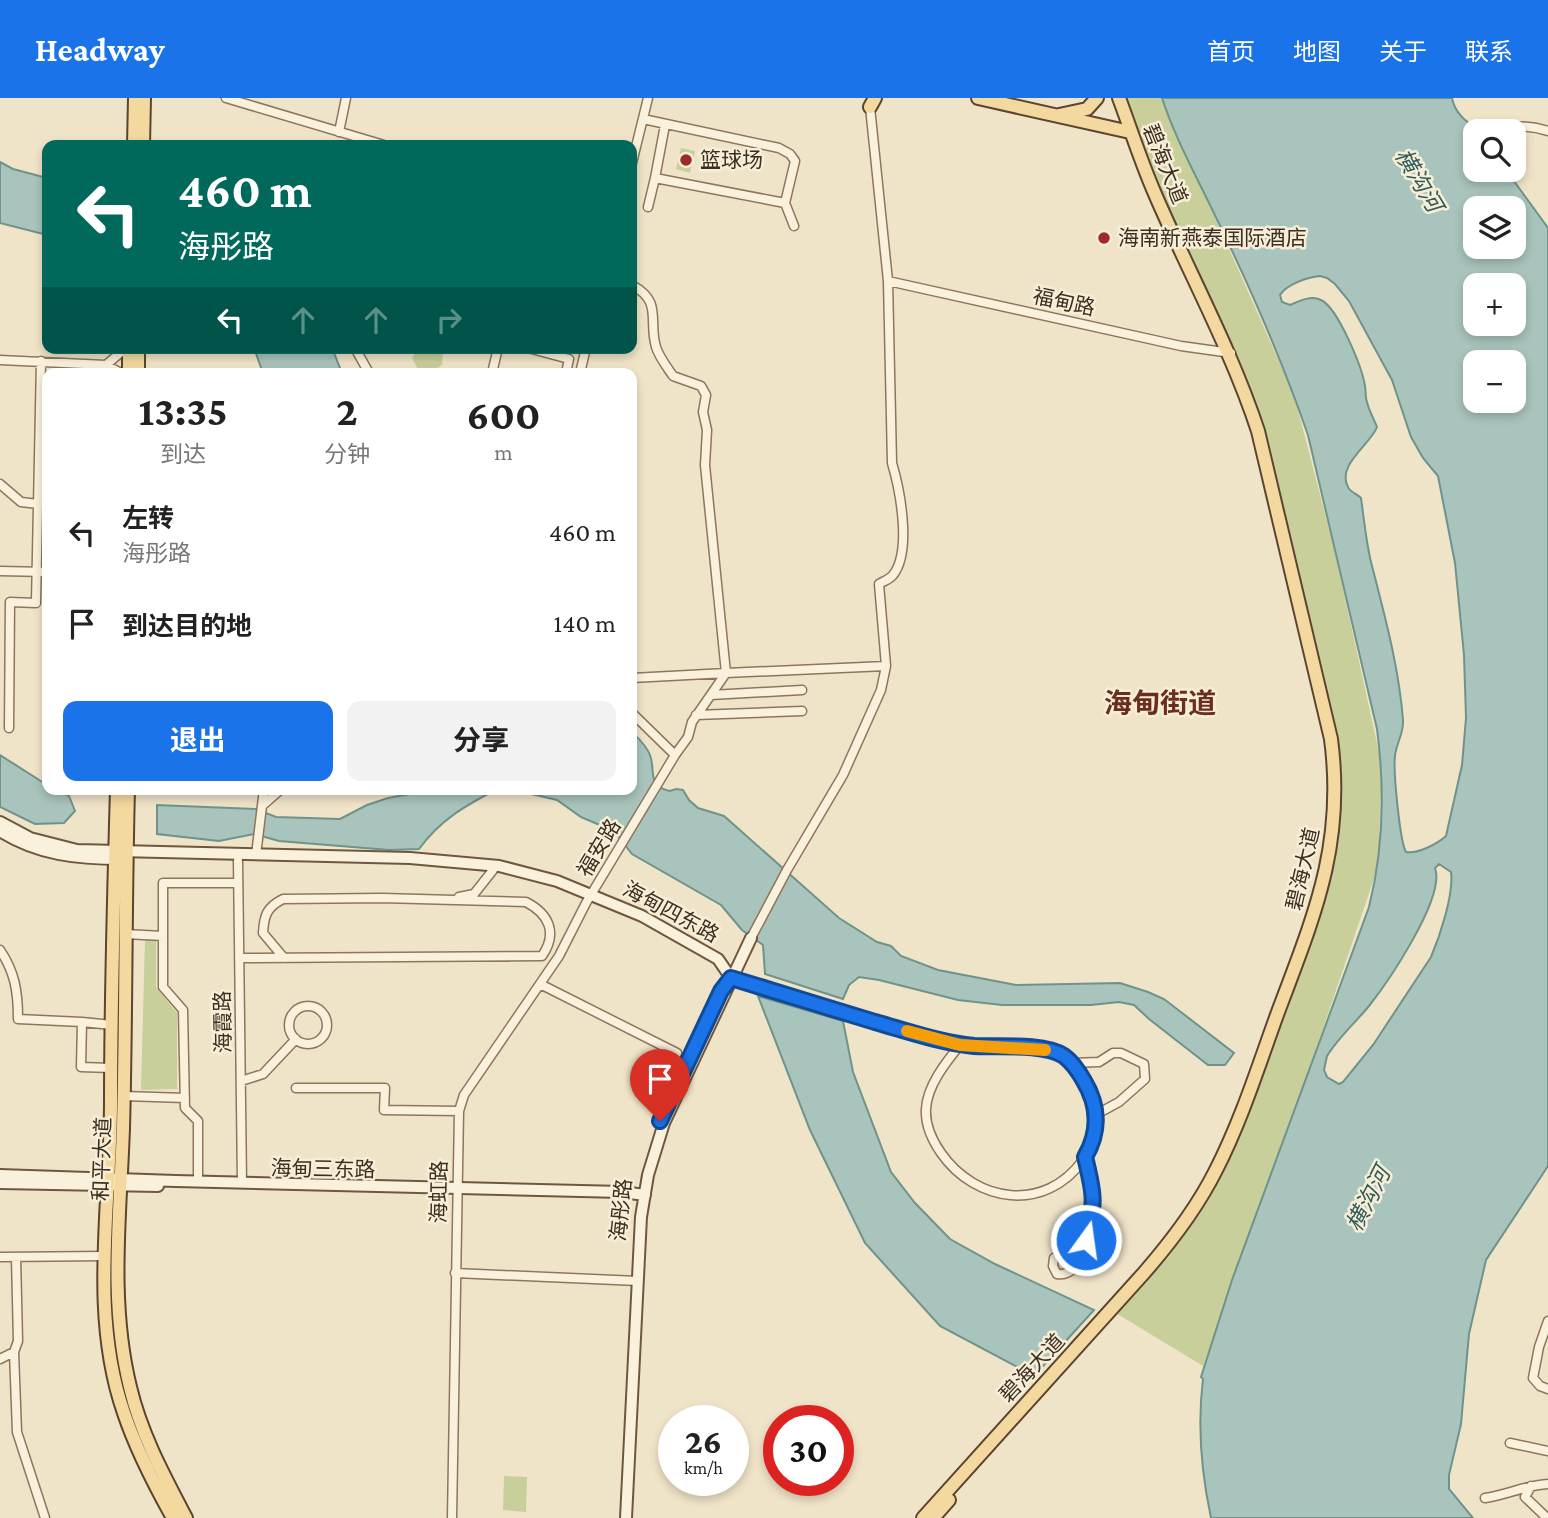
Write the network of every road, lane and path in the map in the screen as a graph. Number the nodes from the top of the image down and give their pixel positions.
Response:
1 (135, 98) edge
2 (144, 98) edge
3 (226, 98) edge
4 (346, 98) edge
5 (648, 98) edge
6 (978, 98) edge
7 (1097, 98) edge
8 (1119, 98) edge
9 (1126, 98) edge
10 (871, 101) edge
11 (1055, 116) junction
12 (643, 119) junction
13 (665, 125) junction
14 (1526, 128) edge
15 (1548, 131) edge
16 (339, 132) junction
17 (1130, 132) junction
18 (142, 140) edge
19 (143, 140) edge
20 (367, 140) edge
21 (637, 143) edge
22 (655, 178) junction
23 (785, 203) junction
24 (648, 207) dead end
25 (794, 226) dead end
26 (888, 281) junction
27 (637, 288) edge
28 (1230, 353) junction
29 (120, 354) edge
30 (550, 354) edge
31 (0, 360) edge
32 (41, 361) junction
33 (106, 365) junction
34 (112, 368) edge
35 (567, 368) edge
36 (0, 484) edge
37 (37, 504) junction
38 (0, 571) edge
39 (36, 572) junction
40 (42, 572) edge
41 (0, 601) edge
42 (10, 602) junction
43 (886, 666) junction
44 (726, 673) junction
45 (637, 678) edge
46 (0, 688) edge
47 (802, 690) dead end
48 (9, 692) junction
49 (711, 695) junction
50 (802, 711) dead end
51 (696, 715) junction
52 (637, 718) edge
53 (9, 728) dead end
54 (675, 755) junction
55 (117, 795) edge
56 (127, 795) edge
57 (263, 795) edge
58 (272, 795) edge
59 (262, 806) junction
60 (0, 822) edge
61 (0, 831) edge
62 (121, 855) junction
63 (256, 855) junction
64 (238, 861) junction
65 (493, 870) junction
66 (238, 883) junction
67 (589, 899) junction
68 (442, 900) junction
69 (125, 934) junction
70 (163, 936) junction
71 (751, 938) joint
72 (0, 950) edge
73 (542, 956) junction
74 (559, 956) junction
75 (239, 958) junction
76 (284, 958) junction
77 (731, 978) junction
78 (540, 984) junction
79 (82, 1022) junction
80 (112, 1025) junction
81 (296, 1039) junction
82 (951, 1041) junction
83 (960, 1045) junction
84 (951, 1056) junction
85 (1071, 1063) junction
86 (111, 1068) junction
87 (241, 1081) junction
88 (296, 1088) dead end
89 (124, 1096) junction
90 (184, 1098) junction
91 (656, 1102) dead end
92 (459, 1111) junction
93 (1097, 1114) junction
94 (1085, 1157) junction
95 (0, 1175) edge
96 (114, 1182) junction
97 (198, 1182) junction
98 (0, 1183) edge
99 (242, 1183) junction
100 (456, 1189) junction
101 (642, 1197) junction
102 (1086, 1240) junction
103 (105, 1256) junction
104 (0, 1257) edge
105 (16, 1258) junction
106 (455, 1273) junction
107 (636, 1281) junction
108 (1548, 1321) edge
109 (1546, 1334) edge
110 (13, 1352) junction
111 (0, 1359) edge
112 (1548, 1389) edge
113 (1510, 1443) dead end
114 (1548, 1451) edge
115 (1548, 1483) edge
116 (1531, 1486) junction
117 (1485, 1498) dead end
118 (46, 1518) edge
119 (173, 1518) edge
120 (186, 1518) edge
121 (452, 1518) edge
122 (624, 1518) edge
123 (923, 1518) edge
124 (933, 1518) edge
125 (1547, 1518) edge

1 - 18 main road
2 - 19 main road
3 - 16 street
4 - 16 street
5 - 12 street
6 - 11 main road
7 - 11 main road
8 - 17 main road, 碧海大道
9 - 28 main road, 碧海大道
10 - 26 street
11 - 17 main road
12 - 13 street
12 - 21 street
13 - 22 street
13 - 23 street
14 - 15 street
16 - 20 street
17 - 28 main road, 碧海大道
22 - 23 street
22 - 24 street
23 - 25 street
26 - 28 street, 福甸路
26 - 43 street
27 - 44 street
28 - 123 main road, 碧海大道
28 - 124 main road, 碧海大道
29 - 33 street
30 - 35 street
31 - 32 street
32 - 33 street
32 - 37 street
33 - 34 street
36 - 37 street
37 - 39 street
38 - 39 street
39 - 40 street
39 - 42 street
41 - 42 street
42 - 48 street
43 - 44 street
43 - 71 street
44 - 45 street
44 - 49 street, 福安路
46 - 48 street
47 - 49 street
48 - 53 street
49 - 51 street, 福安路
50 - 51 street
51 - 54 street, 福安路
52 - 54 street
54 - 67 street, 福安路
55 - 62 main road, 和平大道
56 - 62 main road, 和平大道
57 - 59 street
58 - 59 street
59 - 63 street
60 - 62 main road, 海甸四东路
61 - 62 main road, 海甸四东路
62 - 63 main road, 海甸四东路
62 - 64 main road, 海甸四东路
62 - 69 main road, 和平大道
62 - 80 main road, 和平大道
63 - 67 main road, 海甸四东路
64 - 65 main road, 海甸四东路
64 - 66 street, 海霞路
65 - 67 main road, 海甸四东路
65 - 68 street
66 - 70 street
66 - 75 street, 海霞路
67 - 74 street, 海虹路
67 - 77 main road, 海甸四东路
68 - 73 street
68 - 76 street
69 - 70 street
69 - 89 main road, 和平大道
70 - 90 street
71 - 77 main road, 海彤路
72 - 79 street
73 - 74 street
73 - 76 street
74 - 78 street, 海虹路
75 - 76 street
75 - 87 street, 海霞路
77 - 82 street
77 - 101 main road, 海彤路
78 - 91 street
78 - 92 street, 海虹路
79 - 80 street
79 - 86 street
80 - 86 main road, 和平大道
81 - 81 street
81 - 87 street
82 - 83 street
82 - 84 street
83 - 84 street
83 - 85 street
84 - 94 street
85 - 93 street
85 - 93 street
86 - 96 main road, 和平大道
87 - 99 street, 海霞路
88 - 92 street
89 - 90 street
89 - 96 main road, 和平大道
90 - 97 street
92 - 100 street, 海虹路
93 - 94 street
94 - 102 street
95 - 96 main road
96 - 97 main road
96 - 98 main road, 海甸三东路
96 - 100 main road, 海甸三东路
96 - 103 main road, 和平大道
96 - 120 main road, 和平大道
97 - 99 main road
99 - 100 main road
100 - 101 main road
100 - 106 street, 海虹路
101 - 107 main road, 海彤路
102 - 102 street
103 - 105 street
103 - 119 main road, 和平大道
104 - 105 street
105 - 110 street
106 - 107 street
106 - 121 street, 海虹路
107 - 122 main road, 海彤路
108 - 109 street
109 - 112 street
110 - 111 street
110 - 118 street
113 - 114 street
115 - 116 street
116 - 117 street
116 - 125 street

